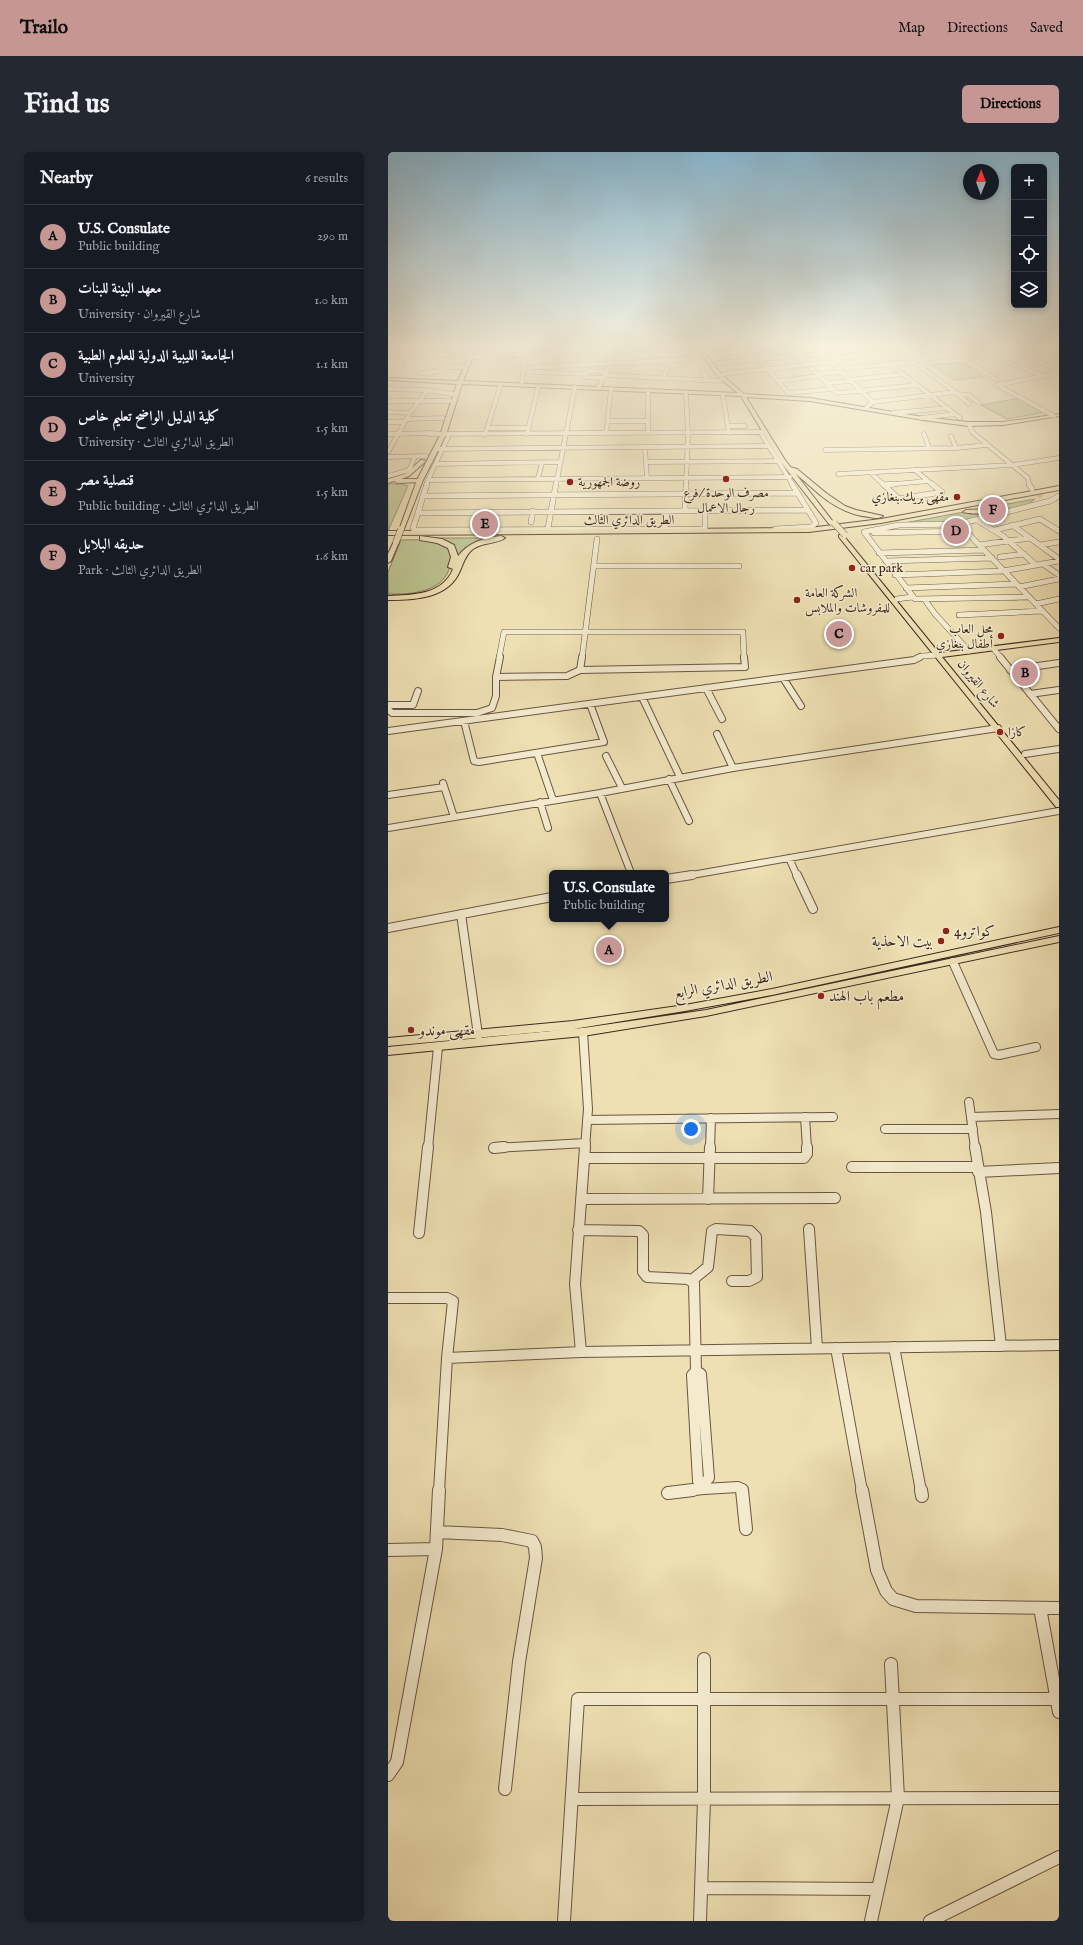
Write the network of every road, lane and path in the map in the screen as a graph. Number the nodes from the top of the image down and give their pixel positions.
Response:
1 (401, 430) edge
2 (441, 430) edge
3 (442, 430) edge
4 (487, 430) edge
5 (528, 430) edge
6 (567, 430) edge
7 (607, 430) edge
8 (648, 430) edge
9 (688, 430) edge
10 (729, 430) edge
11 (971, 430) edge
12 (762, 432) junction
13 (688, 433) junction
14 (729, 433) junction
15 (388, 434) edge
16 (399, 434) junction
17 (440, 434) junction
18 (485, 434) junction
19 (527, 434) junction
20 (566, 434) junction
21 (606, 434) junction
22 (648, 434) junction
23 (924, 434) dead end
24 (449, 435) junction
25 (950, 436) dead end
26 (987, 445) junction
27 (768, 446) junction
28 (688, 447) junction
29 (720, 447) junction
30 (530, 448) junction
31 (564, 448) junction
32 (645, 448) junction
33 (929, 448) junction
34 (956, 448) junction
35 (436, 449) junction
36 (442, 449) junction
37 (825, 450) dead end
38 (388, 452) edge
39 (415, 456) junction
40 (388, 457) edge
41 (1059, 458) edge
42 (426, 460) junction
43 (780, 461) junction
44 (561, 462) junction
45 (646, 462) junction
46 (688, 462) junction
47 (703, 462) junction
48 (720, 462) junction
49 (526, 463) junction
50 (542, 463) junction
51 (436, 464) junction
52 (1013, 465) junction
53 (668, 466) junction
54 (788, 467) junction
55 (915, 470) junction
56 (871, 473) junction
57 (838, 474) dead end
58 (388, 476) edge
59 (669, 477) junction
60 (687, 477) junction
61 (703, 477) junction
62 (787, 477) junction
63 (795, 477) junction
64 (538, 478) junction
65 (558, 478) junction
66 (647, 478) junction
67 (428, 480) junction
68 (928, 481) junction
69 (388, 482) edge
70 (416, 484) junction
71 (884, 485) junction
72 (1059, 488) edge
73 (1032, 489) tunnel mouth
74 (425, 491) junction
75 (1059, 491) edge
76 (797, 493) junction
77 (685, 494) junction
78 (555, 495) junction
79 (423, 496) junction
80 (1059, 496) edge
81 (1042, 497) dead end
82 (1057, 501) edge
83 (685, 510) junction
84 (705, 510) junction
85 (808, 510) junction
86 (1027, 510) junction
87 (533, 511) junction
88 (552, 511) junction
89 (666, 511) junction
90 (418, 513) junction
91 (1002, 513) junction
92 (917, 514) junction
93 (1040, 519) junction
94 (904, 520) junction
95 (977, 520) junction
96 (531, 522) dead end
97 (959, 524) junction
98 (1019, 524) junction
99 (1012, 525) junction
100 (548, 528) junction
101 (665, 529) junction
102 (705, 529) junction
103 (395, 530) edge
104 (995, 530) junction
105 (965, 531) junction
106 (1059, 531) edge
107 (864, 533) junction
108 (524, 535) junction
109 (843, 535) junction
110 (412, 536) junction
111 (1030, 538) junction
112 (597, 539) dead end
113 (390, 541) edge
114 (1011, 541) junction
115 (1059, 542) edge
116 (979, 545) junction
117 (1040, 545) junction
118 (984, 550) junction
119 (879, 553) junction
120 (1024, 554) junction
121 (1000, 557) dead end
122 (992, 558) junction
123 (1059, 560) edge
124 (388, 561) edge
125 (886, 561) junction
126 (1044, 564) junction
127 (1036, 565) junction
128 (594, 566) junction
129 (740, 566) dead end
130 (1003, 572) junction
131 (895, 574) junction
132 (1059, 575) edge
133 (1059, 579) edge
134 (1017, 586) junction
135 (906, 588) junction
136 (912, 597) junction
137 (1028, 597) junction
138 (388, 598) edge
139 (1059, 599) edge
140 (897, 600) junction
141 (925, 600) junction
142 (1036, 604) junction
143 (1042, 611) junction
144 (959, 615) dead end
145 (1059, 617) edge
146 (1050, 619) junction
147 (1059, 628) edge
148 (584, 632) junction
149 (1059, 640) edge
150 (993, 648) junction
151 (969, 651) junction
152 (940, 655) junction
153 (1059, 663) edge
154 (580, 670) junction
155 (1010, 670) junction
156 (496, 677) junction
157 (782, 678) junction
158 (706, 688) junction
159 (1059, 690) edge
160 (418, 691) dead end
161 (1030, 694) junction
162 (642, 697) junction
163 (590, 704) junction
164 (388, 705) edge
165 (801, 706) dead end
166 (388, 709) edge
167 (722, 719) dead end
168 (464, 721) junction
169 (1056, 721) edge
170 (998, 728) junction
171 (1059, 729) edge
172 (388, 731) edge
173 (718, 734) dead end
174 (1059, 750) edge
175 (537, 753) junction
176 (1025, 754) junction
177 (606, 756) dead end
178 (733, 768) junction
179 (680, 777) junction
180 (670, 779) junction
181 (622, 788) junction
182 (600, 792) junction
183 (388, 795) edge
184 (1059, 797) edge
185 (553, 800) junction
186 (540, 802) junction
187 (1059, 805) edge
188 (1059, 811) edge
189 (454, 817) junction
190 (689, 821) dead end
191 (388, 828) edge
192 (548, 828) dead end
193 (789, 858) junction
194 (630, 870) edge
195 (669, 878) edge
196 (549, 898) edge
197 (813, 909) dead end
198 (461, 914) junction
199 (388, 928) edge
200 (1059, 930) edge
201 (1059, 939) edge
202 (953, 962) junction
203 (677, 1014) junction
204 (583, 1032) junction
205 (478, 1035) junction
206 (388, 1042) edge
207 (438, 1047) junction
208 (1036, 1047) dead end
209 (388, 1051) edge
210 (969, 1102) dead end
211 (1059, 1114) edge
212 (805, 1117) junction
213 (833, 1117) dead end
214 (971, 1117) junction
215 (711, 1118) junction
216 (587, 1120) junction
217 (885, 1129) dead end
218 (973, 1129) junction
219 (586, 1143) junction
220 (494, 1148) dead end
221 (585, 1158) junction
222 (710, 1158) junction
223 (852, 1167) dead end
224 (1059, 1168) edge
225 (978, 1170) junction
226 (835, 1198) dead end
227 (581, 1199) junction
228 (708, 1199) junction
229 (809, 1229) dead end
230 (578, 1230) junction
231 (420, 1233) dead end
232 (692, 1280) junction
233 (732, 1281) dead end
234 (388, 1298) edge
235 (1059, 1345) edge
236 (1001, 1346) junction
237 (894, 1347) junction
238 (817, 1348) junction
239 (836, 1348) junction
240 (695, 1350) junction
241 (581, 1352) junction
242 (447, 1358) junction
243 (704, 1486) junction
244 (668, 1493) dead end
245 (922, 1496) dead end
246 (746, 1529) dead end
247 (437, 1532) junction
248 (388, 1550) edge
249 (436, 1550) junction
250 (1040, 1608) junction
251 (1059, 1608) edge
252 (704, 1659) dead end
253 (891, 1664) dead end
254 (704, 1699) junction
255 (893, 1699) junction
256 (1058, 1699) edge
257 (1059, 1712) edge
258 (389, 1772) edge
259 (505, 1789) dead end
260 (898, 1798) junction
261 (1059, 1798) edge
262 (572, 1799) junction
263 (704, 1799) junction
264 (1059, 1857) edge
265 (702, 1888) junction
266 (877, 1889) junction
267 (564, 1921) edge
268 (700, 1921) edge
269 (871, 1921) edge
270 (930, 1921) edge

1 - 16 street
2 - 17 main road
3 - 17 main road
4 - 18 street
5 - 19 street
6 - 20 street
7 - 21 street
8 - 22 street
9 - 13 street
10 - 14 street
11 - 26 street
12 - 14 street
12 - 27 street
12 - 43 main road, شارع القيروان
13 - 14 street
13 - 22 street
13 - 28 street
15 - 16 street
16 - 17 street
16 - 38 street
17 - 24 street
17 - 35 main road
17 - 42 main road
18 - 19 street
18 - 24 street
19 - 20 street
20 - 21 street
20 - 31 street
21 - 22 street
23 - 33 street
24 - 36 street
25 - 34 street
26 - 34 street
26 - 52 street
27 - 29 street
27 - 43 street
28 - 29 street
28 - 32 street
28 - 46 street
29 - 48 street
30 - 31 street
30 - 36 street
30 - 49 street
31 - 32 street
31 - 44 street
32 - 45 street
33 - 34 street
33 - 37 street
35 - 36 street
35 - 42 main road
36 - 51 street
39 - 40 street
39 - 42 street
39 - 58 street
41 - 52 street
42 - 69 highway
42 - 70 main road
43 - 48 street
43 - 54 main road, شارع القيروان
43 - 62 street
44 - 50 street
44 - 65 street
45 - 53 street
45 - 66 street
46 - 47 street
46 - 53 street
46 - 60 street
47 - 48 street
47 - 61 street
49 - 50 street
49 - 51 street
50 - 64 street
51 - 67 street
52 - 55 street
52 - 73 street
53 - 59 street
54 - 63 main road, شارع القيروان
54 - 92 highway
55 - 56 street
55 - 68 street
56 - 57 street
56 - 71 street
59 - 60 street
59 - 66 street
60 - 61 street
60 - 77 street
61 - 62 street
62 - 63 street
62 - 76 street
63 - 109 main road, شارع القيروان, bridge
64 - 65 street
64 - 67 street
65 - 66 street
65 - 78 street
67 - 74 street
68 - 71 street
68 - 71 street
69 - 70 highway
69 - 70 highway
70 - 74 street
70 - 103 main road
72 - 92 highway, الطريق الدائري الثالث
74 - 79 street
75 - 94 highway, الطريق الدائري الثالث
76 - 77 street
76 - 85 street
77 - 78 street
77 - 83 street
78 - 79 street
78 - 88 street
79 - 90 street
80 - 82 street
81 - 86 street
82 - 86 street
83 - 84 street
83 - 89 street
84 - 85 street
84 - 102 street
85 - 102 street
86 - 91 street
86 - 93 street
87 - 88 street
87 - 90 street
87 - 96 street
88 - 89 street
88 - 100 street
89 - 101 street
90 - 100 street
91 - 94 highway
91 - 95 street
91 - 98 street
92 - 103 highway, الطريق الدائري الثالث
93 - 98 street
93 - 106 street
94 - 108 highway, الطريق الدائري الثالث
95 - 97 street
95 - 104 street
97 - 105 street
97 - 107 street
98 - 99 street
99 - 104 street
99 - 111 street
100 - 101 street
101 - 102 street
103 - 113 main road
104 - 114 street
105 - 107 street
105 - 116 street
107 - 119 street
108 - 110 highway, الطريق الدائري الثالث
108 - 138 highway
109 - 140 main road, شارع القيروان
109 - 152 main road, شارع القيروان
110 - 113 highway, الطريق الدائري الثالث
110 - 138 highway
111 - 114 street
111 - 117 street
112 - 128 street
113 - 124 main road
114 - 116 street
114 - 120 street
115 - 117 street
116 - 118 street
117 - 123 street
118 - 119 street
118 - 122 street
119 - 125 street
120 - 121 street
120 - 127 street
122 - 125 street
122 - 130 street
123 - 126 street
125 - 131 street
126 - 127 street
126 - 132 street
127 - 130 street
128 - 129 street
128 - 148 street
130 - 131 street
130 - 134 street
131 - 135 street
133 - 134 street
134 - 135 street
134 - 137 street
135 - 136 street
136 - 140 street
136 - 141 street
137 - 141 street
137 - 142 street
139 - 142 street
140 - 152 main road, شارع القيروان
141 - 151 street
142 - 143 street
143 - 144 street
143 - 146 street
145 - 146 street
146 - 147 street
148 - 154 street
148 - 154 street
148 - 156 street
149 - 150 main road
150 - 151 main road
150 - 155 street
151 - 152 main road
152 - 157 street
152 - 170 main road, شارع القيروان
152 - 176 main road, شارع القيروان
153 - 155 street
154 - 156 street
155 - 161 street
156 - 166 street
157 - 158 street
157 - 165 street
158 - 162 street
158 - 167 street
159 - 161 street
160 - 164 street
161 - 169 street
162 - 163 street
162 - 179 street
163 - 168 street
163 - 175 street
168 - 172 street
168 - 175 street
169 - 171 street
170 - 178 street
170 - 187 main road, شارع القيروان
173 - 178 street
174 - 176 street
175 - 185 street
176 - 184 main road, شارع القيروان
177 - 181 street
178 - 179 street
179 - 180 street
180 - 181 street
180 - 190 street
181 - 182 street
182 - 185 street
182 - 194 street
183 - 189 street
185 - 186 street
186 - 189 street
186 - 192 street
188 - 193 street
189 - 191 street
193 - 195 street
193 - 197 street
196 - 198 street
198 - 199 street
198 - 205 street
200 - 203 main road, الطريق الدائري الرابع
201 - 202 main road, الطريق الدائري الرابع
202 - 203 main road, الطريق الدائري الرابع
202 - 208 street
203 - 204 main road, الطريق الدائري الرابع
203 - 205 main road, الطريق الدائري الرابع
204 - 207 main road, الطريق الدائري الرابع
204 - 216 street
205 - 206 main road, الطريق الدائري الرابع
207 - 209 main road, الطريق الدائري الرابع
207 - 231 street
210 - 214 street
211 - 214 street
212 - 213 street
212 - 215 street
212 - 222 street
214 - 218 street
215 - 216 street
215 - 222 street
216 - 219 street
217 - 218 street
218 - 225 street
219 - 220 street
219 - 221 street
221 - 222 street
221 - 227 street
222 - 228 street
223 - 225 street
224 - 225 street
225 - 236 street
226 - 228 street
227 - 228 street
227 - 230 street
229 - 238 street
230 - 232 street
230 - 241 street
232 - 233 street
232 - 240 street
234 - 242 street
235 - 236 street
236 - 237 street
237 - 239 street
237 - 245 street
238 - 239 street
238 - 240 street
239 - 250 street
240 - 241 street
240 - 243 street
241 - 242 street
242 - 247 street
243 - 244 street
243 - 246 street
247 - 249 street
247 - 259 street
248 - 249 street
249 - 258 street
250 - 251 street
250 - 256 street
252 - 254 street
253 - 255 street
254 - 255 street
254 - 262 street
254 - 263 street
255 - 256 street
255 - 260 street
256 - 257 street
260 - 261 street
260 - 263 street
260 - 266 street
262 - 263 street
262 - 267 street
263 - 265 street
264 - 270 street
265 - 266 street
265 - 268 street
266 - 269 street

